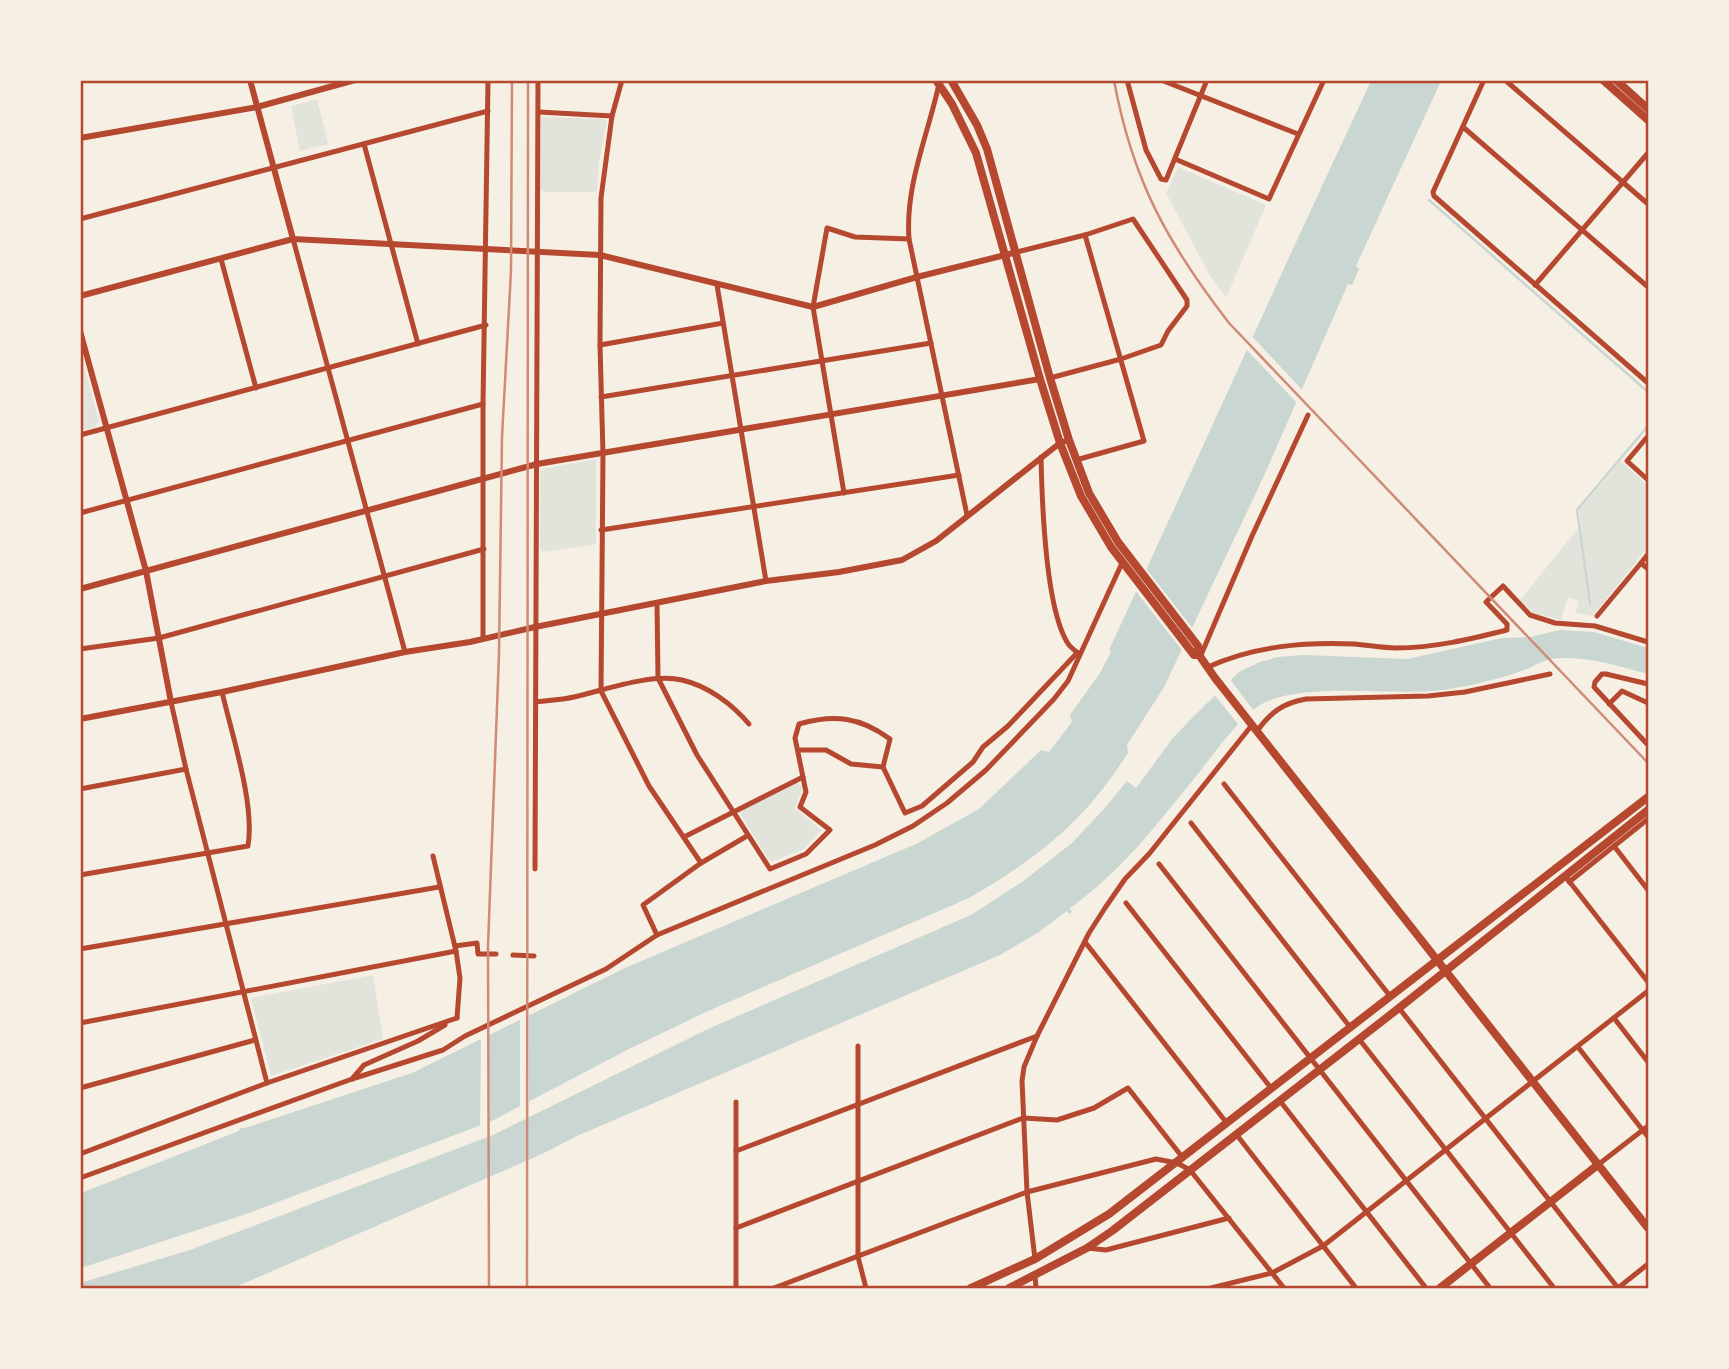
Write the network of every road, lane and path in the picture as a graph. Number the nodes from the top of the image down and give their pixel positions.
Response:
1 (250, 80) edge
2 (355, 80) edge
3 (488, 80) edge
4 (538, 80) edge
5 (622, 80) edge
6 (951, 80) edge
7 (1127, 80) edge
8 (1161, 80) edge
9 (1207, 80) edge
10 (1324, 80) edge
11 (1484, 80) edge
12 (1505, 80) edge
13 (1603, 80) edge
14 (1616, 80) edge
15 (938, 82) edge
16 (1200, 97) junction
17 (257, 107) junction
18 (1648, 109) edge
19 (488, 111) junction
20 (539, 112) junction
21 (612, 116) junction
22 (1648, 120) edge
23 (1463, 127) junction
24 (1298, 135) junction
25 (80, 138) edge
26 (364, 144) junction
27 (1648, 153) edge
28 (1175, 159) junction
29 (274, 168) junction
30 (1623, 182) junction
31 (1648, 204) edge
32 (80, 219) edge
33 (1583, 230) junction
34 (1085, 235) junction
35 (909, 239) junction
36 (293, 240) junction
37 (391, 244) junction
38 (487, 249) junction
39 (537, 251) junction
40 (1017, 252) junction
41 (1006, 254) junction
42 (600, 255) junction
43 (221, 259) junction
44 (917, 277) junction
45 (717, 285) junction
46 (1535, 285) junction
47 (1648, 287) edge
48 (80, 296) edge
49 (813, 307) junction
50 (723, 323) junction
51 (486, 326) junction
52 (80, 331) edge
53 (931, 343) junction
54 (418, 344) junction
55 (600, 345) junction
56 (84, 359) edge
57 (1121, 359) junction
58 (822, 361) junction
59 (327, 369) junction
60 (732, 376) junction
61 (1045, 379) junction
62 (1648, 383) edge
63 (256, 388) junction
64 (601, 397) junction
65 (943, 397) junction
66 (483, 404) junction
67 (1308, 415) dead end
68 (831, 416) junction
69 (108, 428) junction
70 (741, 431) junction
71 (80, 435) edge
72 (1648, 436) edge
73 (346, 441) junction
74 (1064, 441) junction
75 (603, 454) junction
76 (1041, 457) junction
77 (1076, 460) junction
78 (537, 464) junction
79 (959, 475) junction
80 (485, 479) junction
81 (1648, 480) edge
82 (844, 493) junction
83 (126, 501) junction
84 (754, 507) junction
85 (365, 512) junction
86 (80, 513) edge
87 (967, 515) junction
88 (601, 530) junction
89 (484, 549) junction
90 (1648, 554) edge
91 (1126, 561) junction
92 (1641, 563) junction
93 (1648, 569) edge
94 (146, 571) junction
95 (383, 576) junction
96 (766, 581) junction
97 (80, 589) edge
98 (657, 604) junction
99 (601, 614) junction
100 (1597, 616) dead end
101 (535, 626) junction
102 (159, 638) junction
103 (483, 638) junction
104 (1648, 642) edge
105 (80, 649) edge
106 (405, 652) junction
107 (1079, 653) junction
108 (1198, 653) junction
109 (1208, 667) junction
110 (1550, 674) dead end
111 (658, 678) junction
112 (1648, 684) edge
113 (601, 691) junction
114 (222, 692) junction
115 (171, 702) junction
116 (536, 702) junction
117 (1648, 703) edge
118 (1609, 704) junction
119 (80, 719) edge
120 (749, 724) dead end
121 (1253, 726) junction
122 (1648, 745) edge
123 (799, 750) junction
124 (883, 767) junction
125 (186, 769) junction
126 (803, 777) junction
127 (1224, 784) dead end
128 (80, 789) edge
129 (1648, 797) edge
130 (1648, 810) edge
131 (733, 811) junction
132 (1648, 819) edge
133 (1191, 823) dead end
134 (747, 836) junction
135 (684, 837) junction
136 (1614, 846) junction
137 (209, 853) junction
138 (433, 856) dead end
139 (701, 863) junction
140 (1159, 864) dead end
141 (535, 869) dead end
142 (80, 875) edge
143 (1567, 879) junction
144 (439, 887) junction
145 (1648, 890) edge
146 (1126, 903) dead end
147 (226, 923) junction
148 (657, 934) junction
149 (1085, 942) junction
150 (80, 949) edge
151 (455, 949) junction
152 (496, 954) dead end
153 (513, 954) dead end
154 (534, 956) dead end
155 (1436, 960) junction
156 (1445, 971) junction
157 (1648, 982) edge
158 (1648, 991) edge
159 (243, 992) junction
160 (1390, 996) junction
161 (1399, 1008) junction
162 (457, 1018) junction
163 (1614, 1018) junction
164 (80, 1023) edge
165 (1350, 1027) junction
166 (1037, 1036) junction
167 (1359, 1039) junction
168 (256, 1040) junction
169 (858, 1046) dead end
170 (1578, 1046) junction
171 (1311, 1058) junction
172 (1648, 1062) edge
173 (1319, 1069) junction
174 (352, 1079) junction
175 (1532, 1082) junction
176 (267, 1083) junction
177 (80, 1088) edge
178 (1270, 1088) junction
179 (1280, 1101) junction
180 (736, 1102) dead end
181 (858, 1104) junction
182 (1023, 1118) junction
183 (1485, 1119) junction
184 (1226, 1122) junction
185 (1646, 1128) edge
186 (1236, 1134) junction
187 (1648, 1137) edge
188 (1446, 1150) junction
189 (736, 1151) junction
190 (80, 1154) edge
191 (1180, 1160) junction
192 (1599, 1164) junction
193 (1191, 1170) junction
194 (80, 1178) edge
195 (1405, 1181) junction
196 (858, 1182) junction
197 (1027, 1192) junction
198 (1550, 1202) junction
199 (1367, 1212) junction
200 (1228, 1218) junction
201 (736, 1228) junction
202 (1648, 1228) edge
203 (1511, 1233) junction
204 (1323, 1246) junction
205 (1087, 1248) junction
206 (858, 1257) junction
207 (1035, 1259) junction
208 (1471, 1264) junction
209 (1648, 1264) edge
210 (1272, 1273) junction
211 (1035, 1276) junction
212 (736, 1289) edge
213 (774, 1289) edge
214 (866, 1289) edge
215 (971, 1289) edge
216 (1009, 1289) edge
217 (1036, 1289) edge
218 (1211, 1289) edge
219 (1284, 1289) edge
220 (1356, 1289) edge
221 (1426, 1289) edge
222 (1440, 1289) edge
223 (1490, 1289) edge
224 (1554, 1289) edge
225 (1618, 1289) edge

1 - 17 street
2 - 17 street
3 - 19 street
4 - 20 street
5 - 21 street
6 - 40 main road
7 - 28 street
8 - 16 street
9 - 16 street
10 - 24 street
11 - 23 street
12 - 30 street
13 - 22 main road
14 - 18 main road
15 - 35 street
15 - 41 main road
16 - 24 street
16 - 28 street
17 - 25 street
17 - 29 street
19 - 26 street
19 - 38 street
20 - 21 street
20 - 39 street
21 - 42 street
23 - 33 street
23 - 46 street
24 - 28 street
26 - 29 street
26 - 37 street
27 - 30 street
29 - 32 street
29 - 36 street
30 - 31 street
30 - 33 street
33 - 46 street
33 - 47 street
34 - 40 street
34 - 57 street
34 - 57 street
35 - 44 street
35 - 49 street
36 - 37 street
36 - 43 street
36 - 59 street
37 - 38 street
37 - 54 street
38 - 39 street
38 - 51 street
39 - 42 street
39 - 78 street
40 - 41 street
40 - 61 main road
41 - 44 street
41 - 61 main road
42 - 45 street
42 - 55 street
43 - 48 street
43 - 63 street
44 - 49 street
44 - 53 street
45 - 49 street
45 - 50 street
46 - 62 street
49 - 58 street
50 - 55 street
50 - 60 street
51 - 54 street
51 - 66 street
52 - 56 street
53 - 58 street
53 - 65 street
54 - 59 street
55 - 64 street
56 - 69 street
57 - 61 street
57 - 77 street
58 - 60 street
58 - 68 street
59 - 63 street
59 - 73 street
60 - 64 street
60 - 70 street
61 - 65 street
61 - 74 main road
63 - 69 street
64 - 75 street
65 - 68 street
65 - 79 street
66 - 73 street
66 - 80 street
67 - 108 street
68 - 70 street
68 - 82 street
69 - 71 street
69 - 83 street
70 - 75 street
70 - 84 street
72 - 81 street
73 - 83 street
73 - 85 street
74 - 76 street
74 - 77 main road
74 - 91 main road
75 - 78 street
75 - 88 street
76 - 87 street
76 - 107 street
77 - 91 main road
78 - 80 street
78 - 101 street
79 - 82 street
79 - 87 street
80 - 85 street
80 - 89 street
82 - 84 street
83 - 86 street
83 - 94 street
84 - 88 street
84 - 96 street
85 - 94 street
85 - 95 street
87 - 96 street
88 - 99 street
89 - 95 street
89 - 103 street
90 - 92 street
91 - 107 street
91 - 108 main road
92 - 93 street
92 - 100 street
94 - 97 street
94 - 102 street
95 - 102 street
95 - 106 street
96 - 98 street
98 - 99 street
98 - 111 street
99 - 101 street
99 - 113 street
101 - 103 street
101 - 116 street
102 - 105 street
102 - 115 street
103 - 106 street
104 - 109 street
106 - 114 street
107 - 124 street
107 - 148 street
108 - 109 main road
109 - 121 main road
110 - 121 street
111 - 113 street
111 - 120 street
111 - 131 street
112 - 118 street
113 - 116 street
113 - 135 street
114 - 115 street
114 - 137 street
115 - 119 street
115 - 125 street
116 - 141 street
117 - 118 street
118 - 122 street
121 - 149 street
121 - 155 main road
123 - 124 street
123 - 124 street
123 - 126 street
125 - 128 street
125 - 137 street
126 - 131 street
126 - 134 street
127 - 160 street
129 - 155 main road
130 - 143 main road
131 - 134 street
131 - 135 street
132 - 136 street
133 - 165 street
134 - 139 street
135 - 139 street
136 - 143 street
136 - 145 street
137 - 142 street
137 - 147 street
138 - 144 street
139 - 148 street
140 - 171 street
143 - 156 main road
143 - 157 street
144 - 147 street
144 - 151 street
146 - 178 street
147 - 150 street
147 - 159 street
148 - 174 street
149 - 166 street
149 - 184 street
151 - 152 street
151 - 159 street
151 - 162 street
153 - 154 street
155 - 156 main road
155 - 160 main road
156 - 161 main road
156 - 175 main road
158 - 163 street
159 - 164 street
159 - 168 street
160 - 165 main road
161 - 167 main road
161 - 183 street
162 - 174 street
162 - 176 street
163 - 170 street
163 - 172 street
165 - 171 main road
166 - 181 street
166 - 182 street
167 - 173 main road
167 - 188 street
168 - 176 street
168 - 177 street
169 - 181 street
170 - 175 street
170 - 185 street
171 - 173 street
171 - 178 main road
173 - 179 main road
173 - 195 street
174 - 194 street
175 - 183 street
175 - 192 main road
176 - 190 street
178 - 184 main road
179 - 186 main road
179 - 199 street
180 - 189 street
181 - 189 street
181 - 196 street
182 - 191 street
182 - 196 street
182 - 197 street
183 - 188 street
183 - 198 street
184 - 191 main road
185 - 187 street
185 - 192 street
186 - 193 main road
186 - 204 street
188 - 195 street
188 - 203 street
189 - 201 street
191 - 193 street
191 - 197 street
191 - 207 main road
192 - 198 main road
192 - 202 main road
193 - 200 street
193 - 205 main road
195 - 199 street
195 - 208 street
196 - 201 street
196 - 206 street
197 - 206 street
197 - 207 street
198 - 203 main road
198 - 225 street
199 - 204 street
199 - 221 street
200 - 205 street
200 - 210 street
201 - 212 street
203 - 208 main road
203 - 224 street
204 - 210 street
204 - 220 street
205 - 211 main road
206 - 213 street
206 - 214 street
207 - 215 main road
208 - 222 main road
208 - 223 street
209 - 225 street
210 - 218 street
210 - 219 street
211 - 216 main road
211 - 217 street

